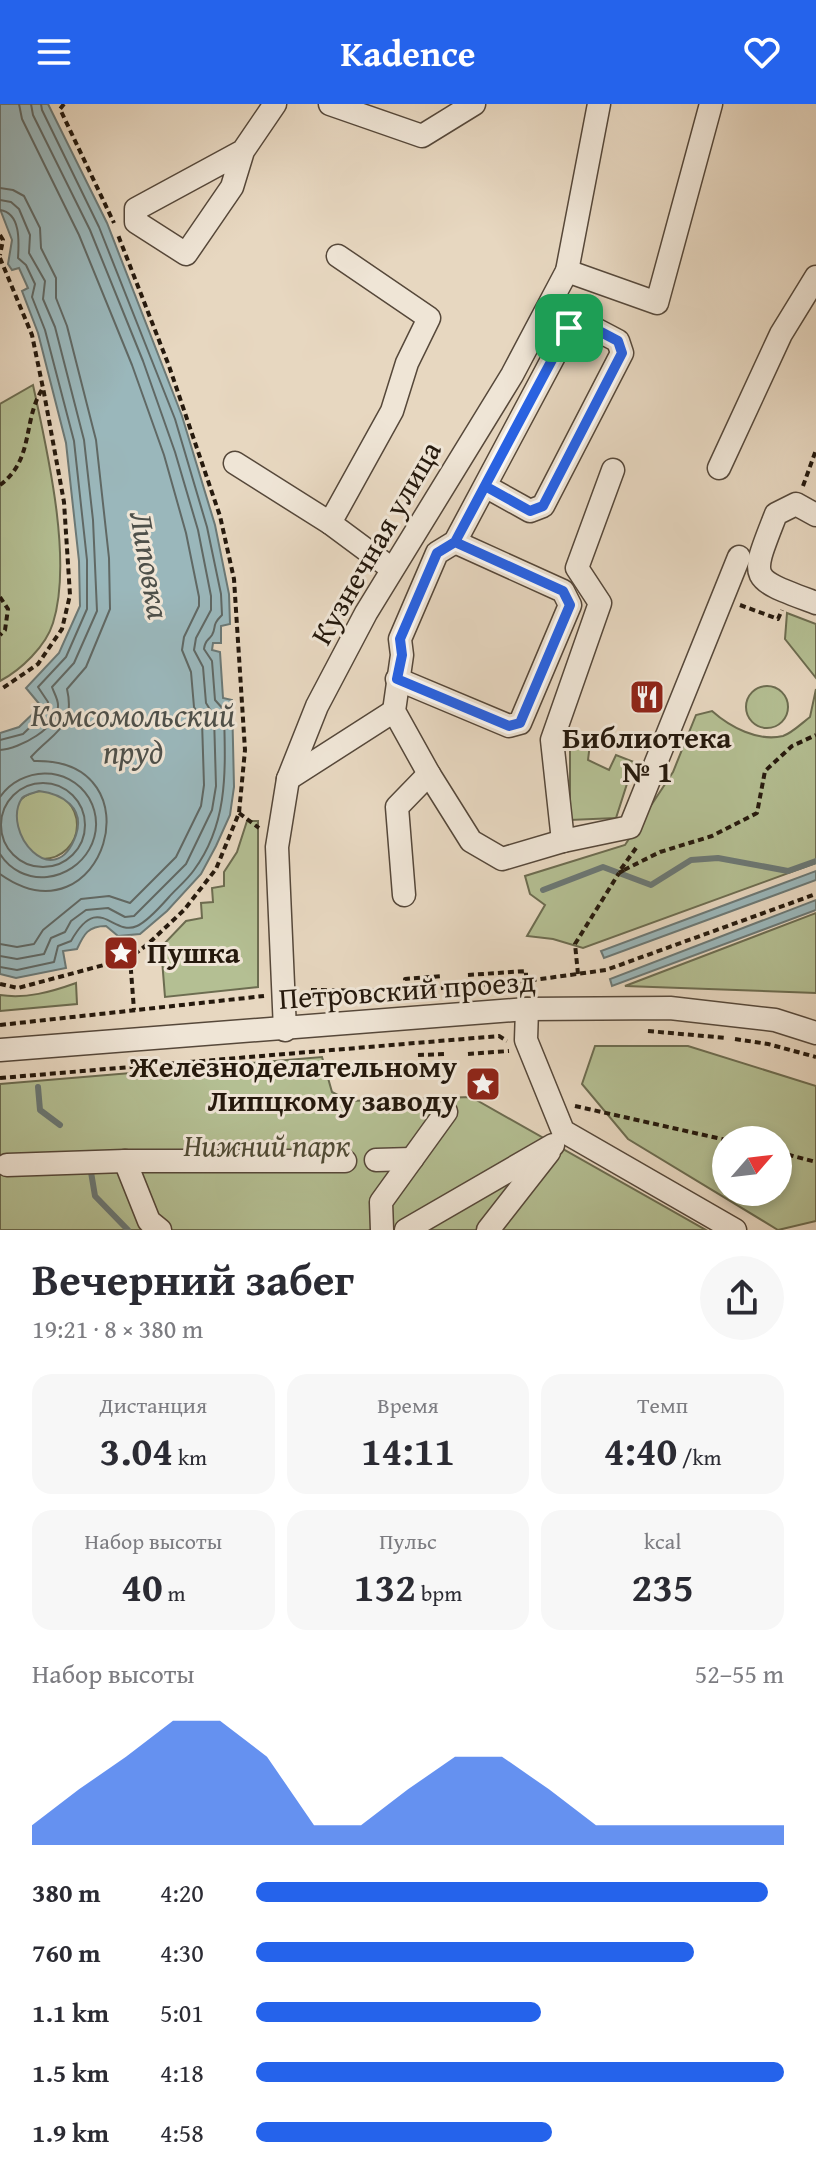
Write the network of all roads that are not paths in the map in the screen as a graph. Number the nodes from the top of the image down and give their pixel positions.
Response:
1 (275, 104) edge
2 (330, 104) edge
3 (474, 104) edge
4 (599, 104) edge
5 (711, 104) edge
6 (243, 151) junction
7 (338, 256) dead end
8 (567, 271) junction
9 (816, 277) edge
10 (235, 463) dead end
11 (719, 468) dead end
12 (613, 470) dead end
13 (485, 486) junction
14 (806, 509) edge
15 (330, 523) junction
16 (455, 542) junction
17 (739, 557) dead end
18 (392, 569) junction
19 (816, 603) edge
20 (397, 679) junction
21 (394, 711) junction
22 (429, 774) junction
23 (288, 779) junction
24 (563, 841) junction
25 (404, 895) dead end
26 (527, 1009) junction
27 (285, 1030) junction
28 (816, 1033) edge
29 (0, 1050) edge
30 (446, 1112) dead end
31 (558, 1138) junction
32 (412, 1159) junction
33 (376, 1160) dead end
34 (125, 1161) junction
35 (345, 1161) dead end
36 (7, 1165) dead end
37 (378, 1228) edge
38 (160, 1230) edge
39 (406, 1230) edge
40 (488, 1230) edge
41 (735, 1230) edge

1 - 6 street
2 - 3 street
4 - 8 street, Кузнечная улица
5 - 8 street
6 - 6 street
7 - 15 street
8 - 18 street, Кузнечная улица
9 - 11 street
10 - 15 street
12 - 24 street
13 - 13 street
13 - 16 street
14 - 19 street
15 - 18 street
16 - 20 street
16 - 20 street
17 - 24 street
18 - 23 street, Кузнечная улица
20 - 21 street
21 - 22 street
21 - 23 street
22 - 24 street
22 - 25 street
23 - 27 street, Кузнечная улица
26 - 27 street, Петровский проезд
26 - 28 street, Петровский проезд
26 - 31 street
27 - 29 street, Петровский проезд
30 - 32 street
31 - 39 street
31 - 40 street
31 - 41 street
32 - 33 street
32 - 37 street
34 - 35 street
34 - 36 street
34 - 38 street

